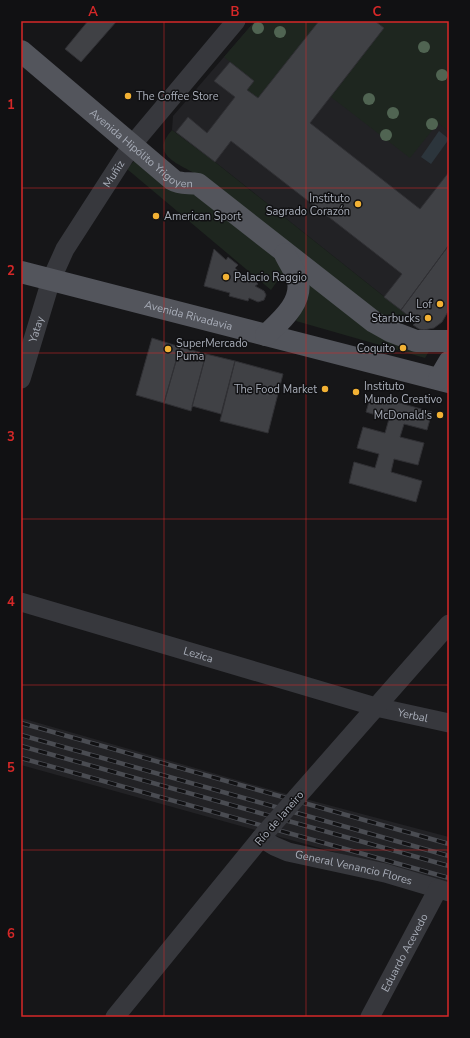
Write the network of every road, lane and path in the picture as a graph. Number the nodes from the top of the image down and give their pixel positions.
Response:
1 (236, 21) edge
2 (21, 52) edge
3 (132, 145) junction
4 (285, 253) junction
5 (21, 272) edge
6 (51, 280) junction
7 (266, 334) junction
8 (449, 341) edge
9 (446, 374) edge
10 (21, 379) edge
11 (21, 602) edge
12 (449, 624) edge
13 (376, 707) junction
14 (449, 723) edge
15 (263, 835) junction
16 (444, 890) edge
17 (115, 1017) edge
18 (370, 1017) edge

1 - 3 street, Muñiz
2 - 3 main road, Avenida Hipólito Yrigoyen
3 - 4 main road, Avenida Hipólito Yrigoyen
3 - 6 street, Muñiz
4 - 7 main road
4 - 8 main road, Avenida Hipólito Yrigoyen
5 - 6 main road, Avenida Rivadavia
6 - 7 main road, Avenida Rivadavia
6 - 10 street, Yatay
7 - 9 main road, Avenida Rivadavia
11 - 13 street, Lezica
12 - 13 street, Río de Janeiro
13 - 14 street, Yerbal
13 - 15 street, Río de Janeiro, bridge
15 - 16 street, General Venancio Flores
15 - 17 street, Río de Janeiro
16 - 18 street, Eduardo Acevedo

